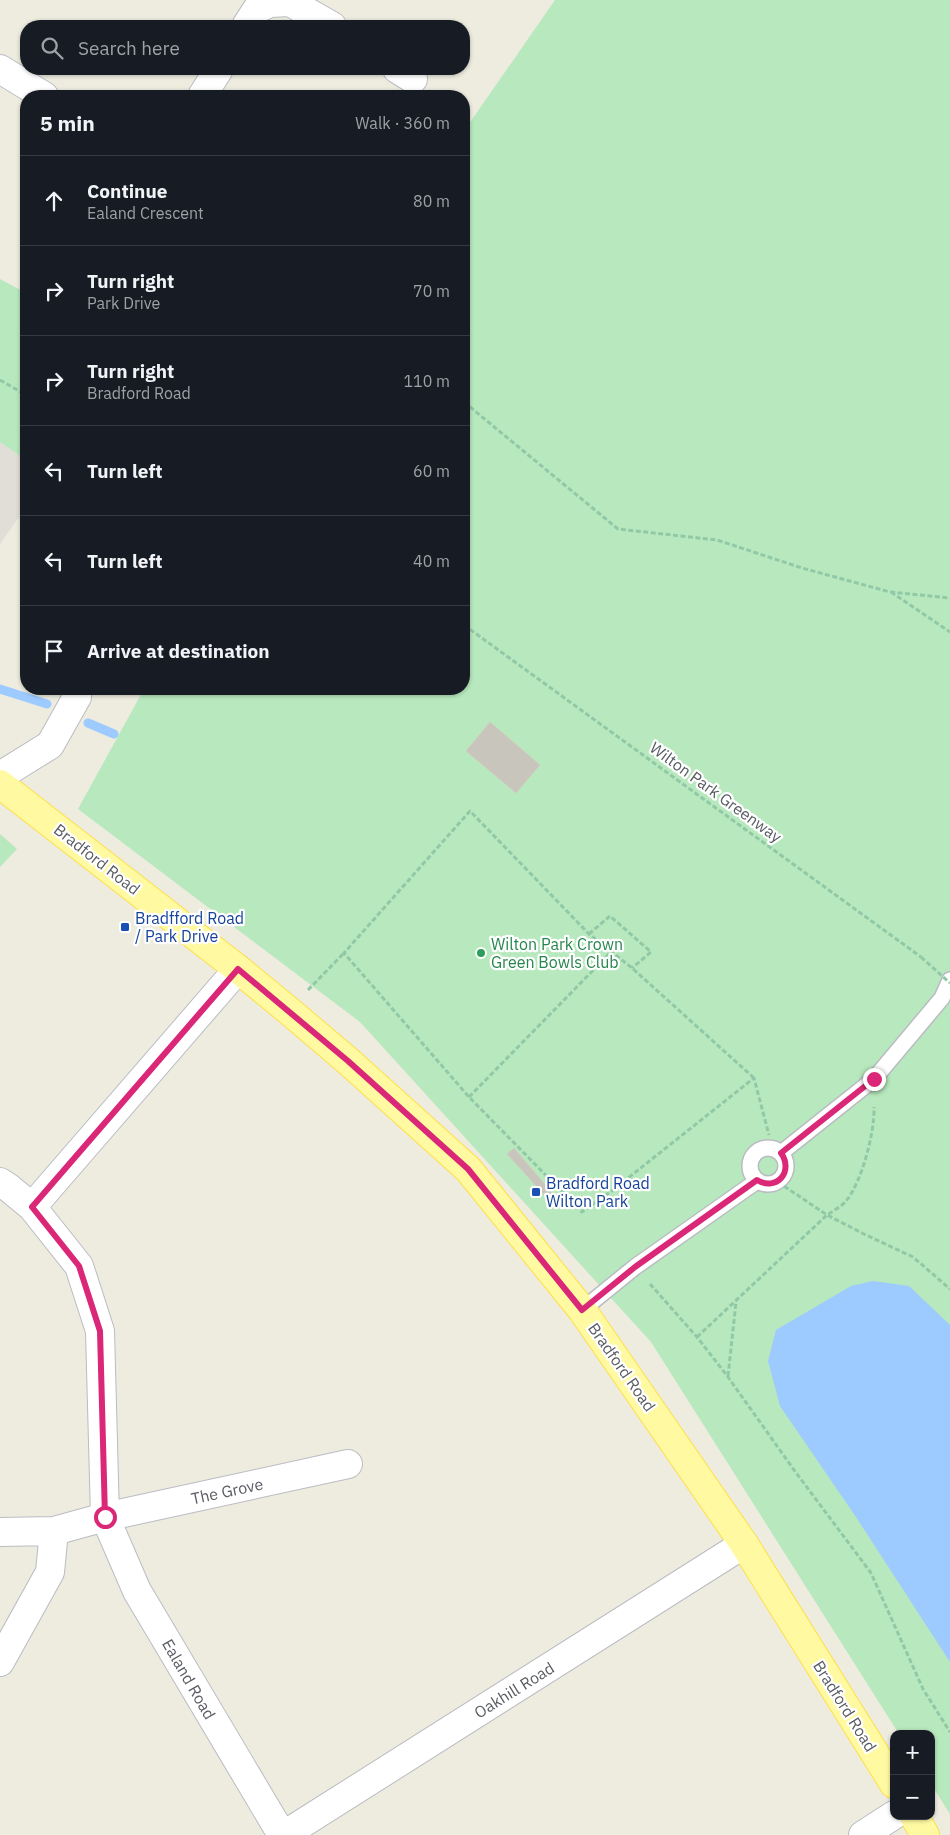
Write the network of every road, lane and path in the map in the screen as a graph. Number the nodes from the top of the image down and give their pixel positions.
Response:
1 (250, 20) edge
2 (322, 20) edge
3 (0, 69) edge
4 (216, 75) edge
5 (34, 90) edge
6 (206, 90) edge
7 (0, 380) edge
8 (20, 392) edge
9 (470, 407) edge
10 (890, 592) junction
11 (950, 598) edge
12 (470, 629) edge
13 (950, 632) edge
14 (77, 695) edge
15 (0, 776) edge
16 (0, 784) edge
17 (589, 934) junction
18 (611, 952) junction
19 (344, 953) junction
20 (632, 968) junction
21 (238, 969) junction
22 (950, 980) edge
23 (950, 983) edge
24 (288, 1010) junction
25 (754, 1078) junction
26 (874, 1079) junction
27 (469, 1097) junction
28 (777, 1150) junction
29 (757, 1180) junction
30 (0, 1182) edge
31 (777, 1182) junction
32 (32, 1207) junction
33 (827, 1215) junction
34 (635, 1267) junction
35 (950, 1289) edge
36 (736, 1302) junction
37 (582, 1310) junction
38 (697, 1338) junction
39 (728, 1377) junction
40 (348, 1464) dead end
41 (105, 1517) junction
42 (54, 1531) junction
43 (0, 1532) edge
44 (744, 1544) junction
45 (0, 1662) edge
46 (950, 1732) edge
47 (890, 1778) edge
48 (890, 1818) edge
49 (916, 1820) edge
50 (283, 1835) edge
51 (863, 1835) edge
52 (925, 1835) edge

1 - 2 street
3 - 5 street
4 - 6 street
7 - 8 path
9 - 10 path
10 - 11 path
10 - 13 path
12 - 23 path, Wilton Park Greenway, bridge
14 - 15 street
16 - 21 main road, Bradford Road
17 - 18 path
17 - 19 path
17 - 20 path
18 - 20 path
18 - 27 path
19 - 24 path
19 - 27 path
20 - 25 path
21 - 24 main road, Bradford Road
21 - 32 street
22 - 26 lane
24 - 37 main road, Bradford Road
25 - 27 path
25 - 28 path
26 - 28 lane
26 - 33 path
28 - 29 lane
28 - 31 lane
29 - 31 lane
29 - 34 lane
30 - 32 street
31 - 33 path
32 - 41 street
33 - 35 path
33 - 36 path
34 - 37 lane
34 - 38 path
36 - 38 path
36 - 39 path
37 - 44 main road, Bradford Road
38 - 39 path
39 - 46 path
40 - 41 street, The Grove
41 - 42 street, The Grove
41 - 50 street, Ealand Road
42 - 43 street, The Grove
42 - 45 street
44 - 47 main road, Bradford Road
44 - 50 street, Oakhill Road
48 - 51 street
49 - 52 main road

